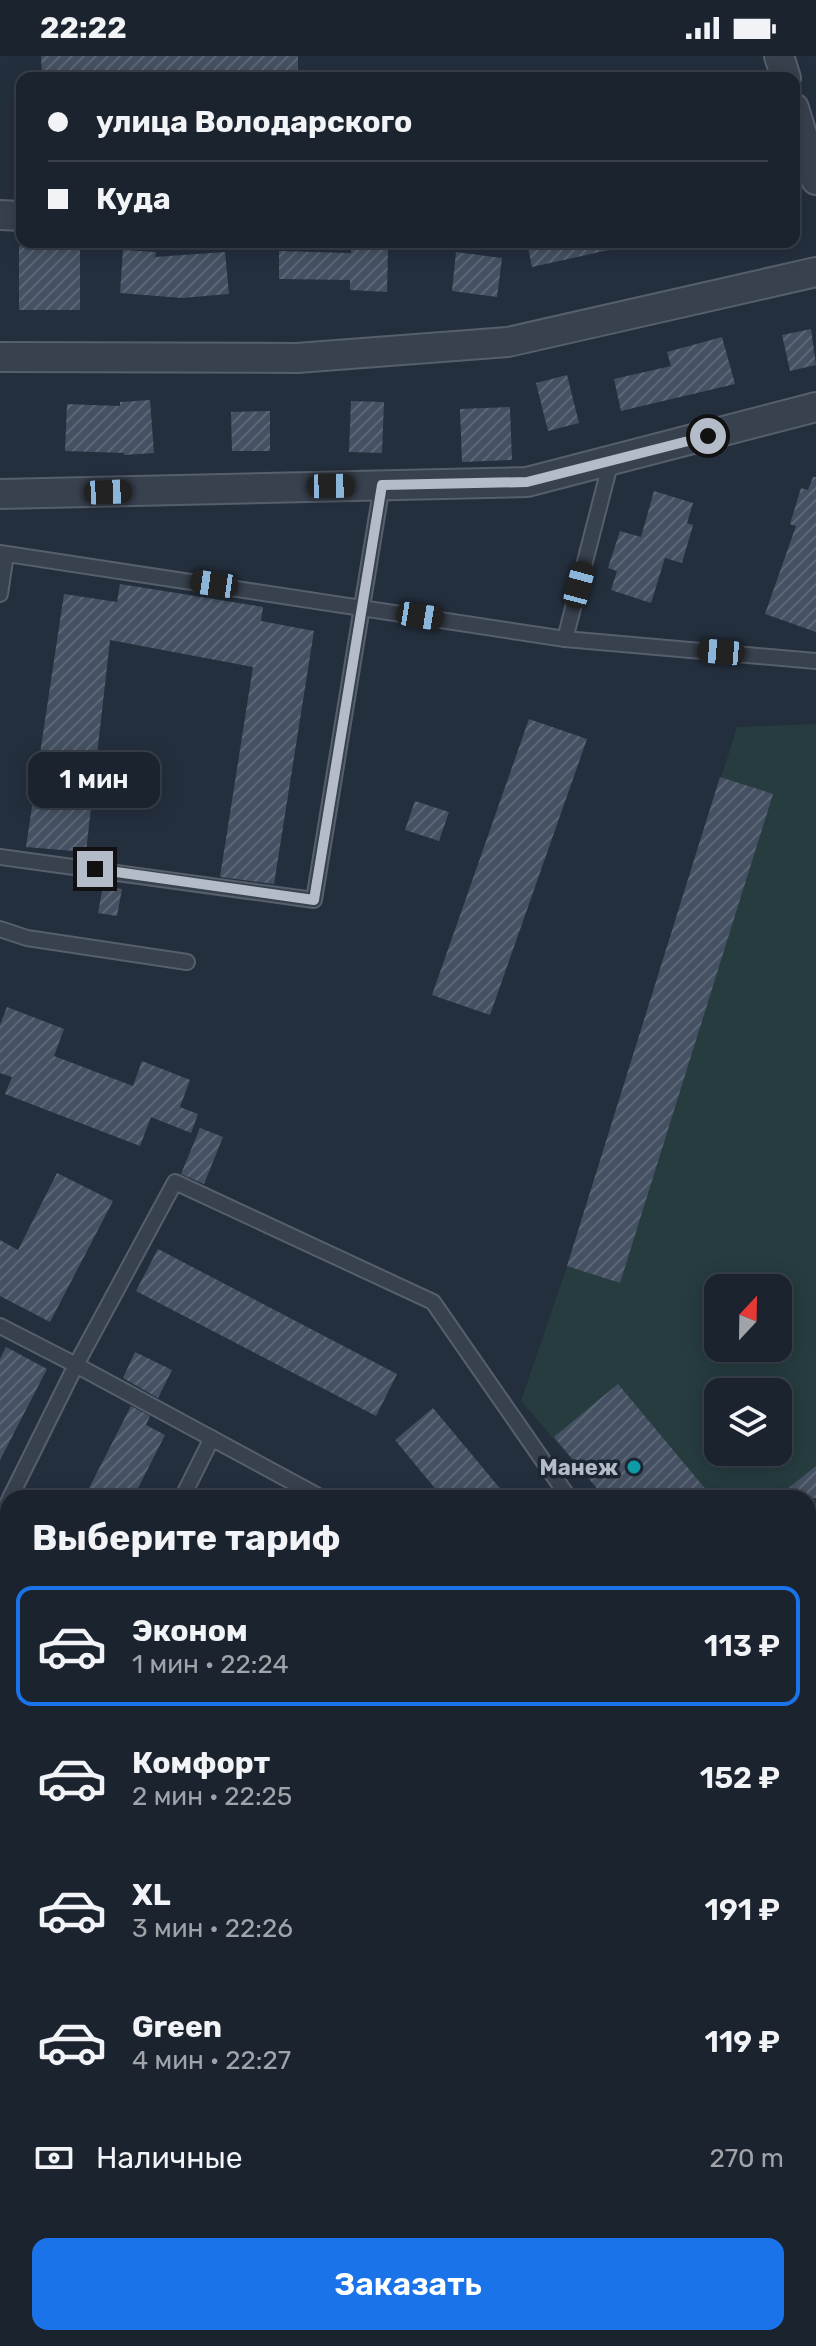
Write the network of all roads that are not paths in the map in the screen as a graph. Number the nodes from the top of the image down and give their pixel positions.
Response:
1 (801, 124) edge
2 (816, 180) edge
3 (816, 272) edge
4 (0, 357) edge
5 (816, 407) edge
6 (611, 461) junction
7 (382, 485) junction
8 (0, 494) edge
9 (3, 553) edge
10 (0, 594) edge
11 (362, 606) junction
12 (565, 639) junction
13 (816, 661) edge
14 (0, 857) edge
15 (0, 929) edge
16 (187, 962) dead end
17 (0, 1326) edge
18 (76, 1365) junction
19 (212, 1438) junction
20 (14, 1490) edge
21 (186, 1490) edge
22 (307, 1490) edge
23 (563, 1490) edge

1 - 2 street
3 - 4 street
5 - 6 street
6 - 7 street
6 - 12 lane
7 - 8 street
7 - 11 lane
9 - 10 lane
9 - 11 lane
11 - 12 lane
11 - 14 lane
12 - 13 lane
15 - 16 lane
17 - 18 lane
18 - 19 lane
18 - 20 lane
18 - 23 lane
19 - 21 lane
19 - 22 lane

